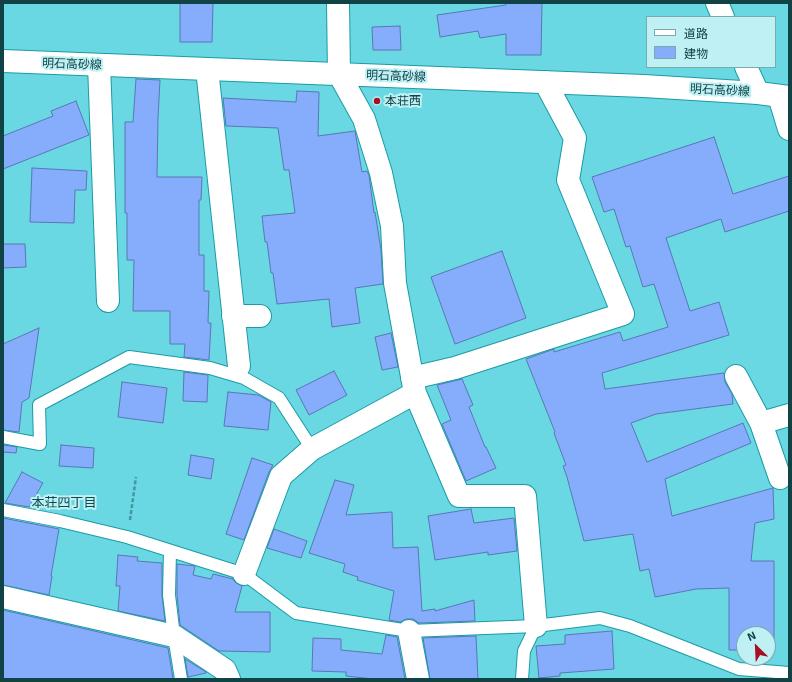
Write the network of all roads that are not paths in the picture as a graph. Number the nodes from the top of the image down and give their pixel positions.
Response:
1 (338, 3) edge
2 (717, 3) edge
3 (723, 16) edge
4 (3, 61) edge
5 (99, 65) junction
6 (746, 68) edge
7 (207, 69) junction
8 (338, 74) junction
9 (545, 82) junction
10 (758, 93) junction
11 (784, 96) edge
12 (789, 129) edge
13 (108, 301) dead end
14 (233, 316) junction
15 (260, 316) dead end
16 (239, 366) dead end
17 (736, 376) dead end
18 (413, 385) junction
19 (789, 415) edge
20 (761, 423) junction
21 (3, 437) edge
22 (312, 449) junction
23 (780, 478) dead end
24 (3, 510) edge
25 (170, 551) junction
26 (244, 574) junction
27 (3, 597) edge
28 (536, 626) junction
29 (410, 631) junction
30 (174, 636) junction
31 (789, 673) edge
32 (181, 679) edge
33 (229, 679) edge
34 (418, 679) edge
35 (522, 679) edge

1 - 8 street
2 - 3 street
4 - 5 street, 明石高砂線
5 - 7 street, 明石高砂線
5 - 13 street
6 - 10 street
7 - 8 street, 明石高砂線
7 - 14 street
8 - 9 street, 明石高砂線
8 - 18 street
9 - 10 street, 明石高砂線
9 - 18 street
10 - 11 street, 明石高砂線
11 - 12 street
14 - 15 street
14 - 16 street
17 - 20 street
18 - 22 street
18 - 28 street
19 - 20 street
20 - 23 street
21 - 22 lane
22 - 26 street
24 - 25 lane
25 - 26 lane
25 - 30 lane
26 - 29 lane
27 - 30 street
28 - 29 lane
28 - 31 lane
28 - 35 lane
29 - 34 street
30 - 32 lane
30 - 33 street

